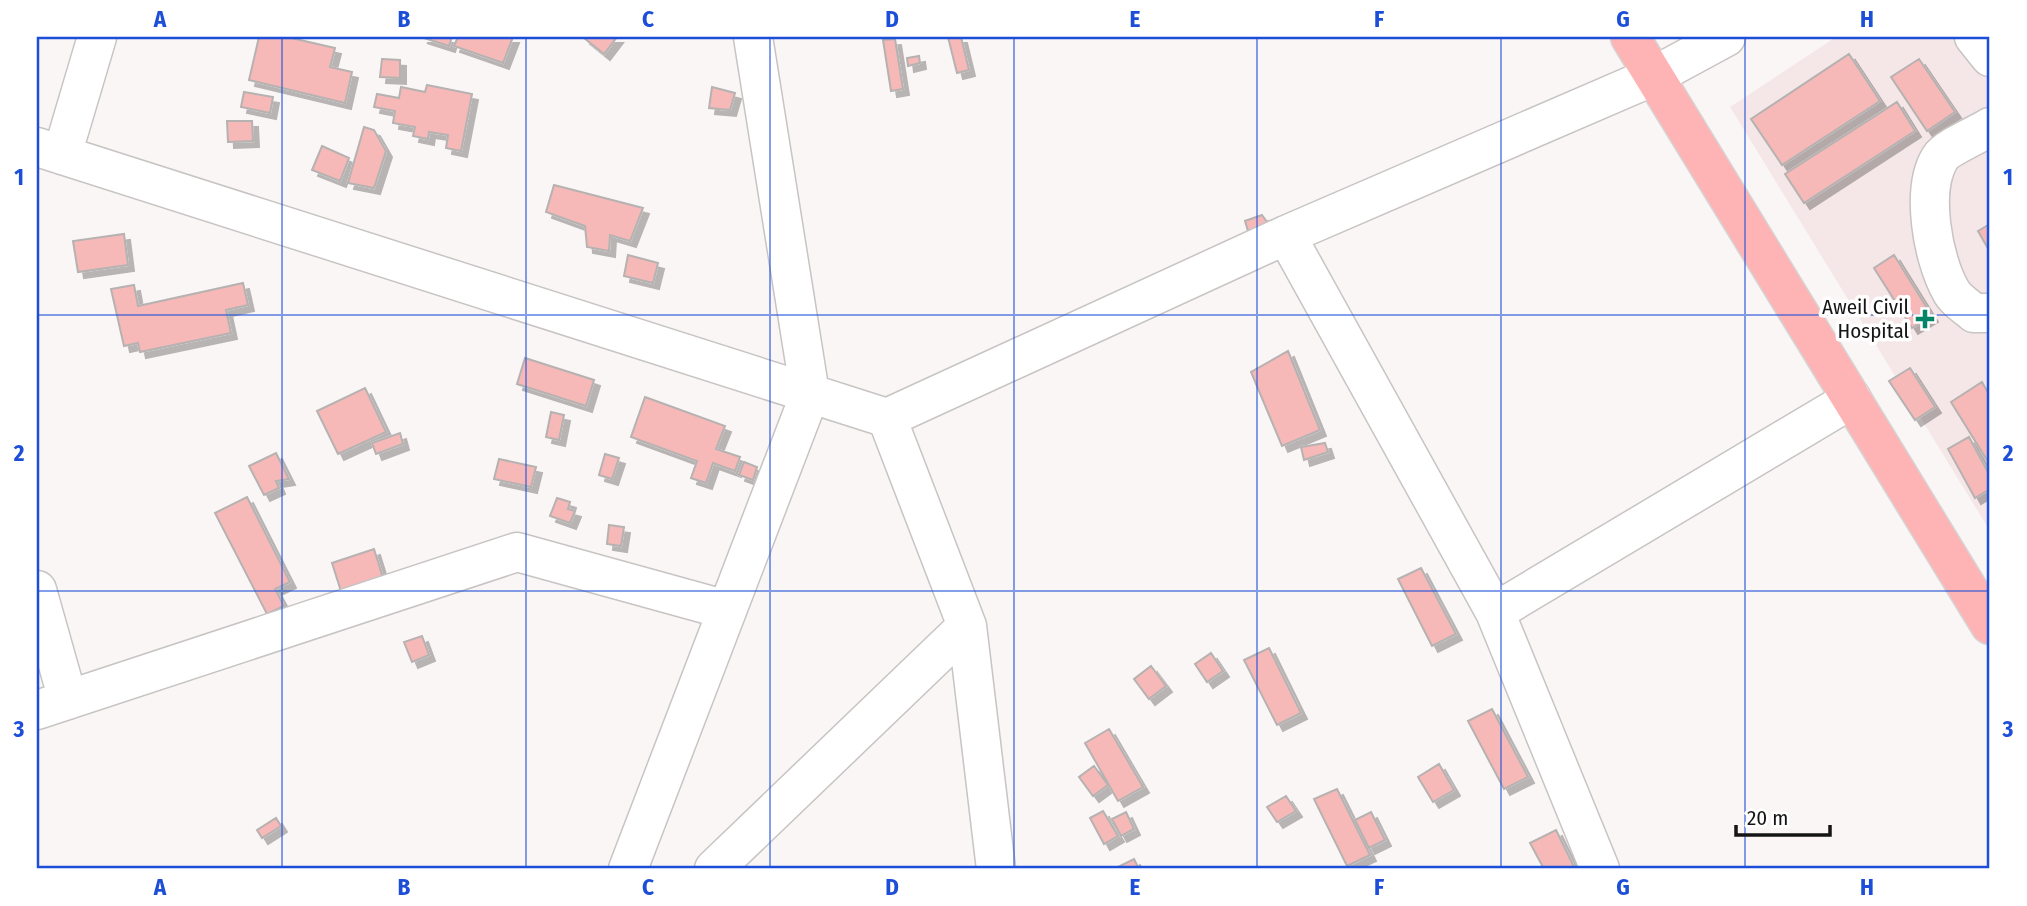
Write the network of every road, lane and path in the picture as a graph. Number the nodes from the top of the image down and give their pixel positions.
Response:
1 (97, 37) edge
2 (753, 37) edge
3 (1630, 37) edge
4 (1726, 37) edge
5 (1975, 37) edge
6 (1990, 57) edge
7 (1654, 76) junction
8 (1990, 127) edge
9 (49, 151) edge
10 (1286, 235) junction
11 (1990, 313) edge
12 (810, 394) junction
13 (1852, 400) junction
14 (887, 418) junction
15 (37, 590) edge
16 (727, 611) junction
17 (1495, 612) junction
18 (1990, 625) edge
19 (967, 626) junction
20 (52, 705) edge
21 (628, 869) edge
22 (714, 869) edge
23 (996, 869) edge
24 (1600, 869) edge

1 - 9 street
2 - 12 street
3 - 7 main road
4 - 7 street
5 - 6 street
7 - 10 street
7 - 13 main road
8 - 11 street
9 - 12 street
10 - 14 street
10 - 17 street
12 - 14 street
12 - 16 street
13 - 17 street
13 - 18 main road
14 - 19 street
15 - 20 street
16 - 20 street
16 - 21 street
17 - 24 street
19 - 22 street
19 - 23 street

